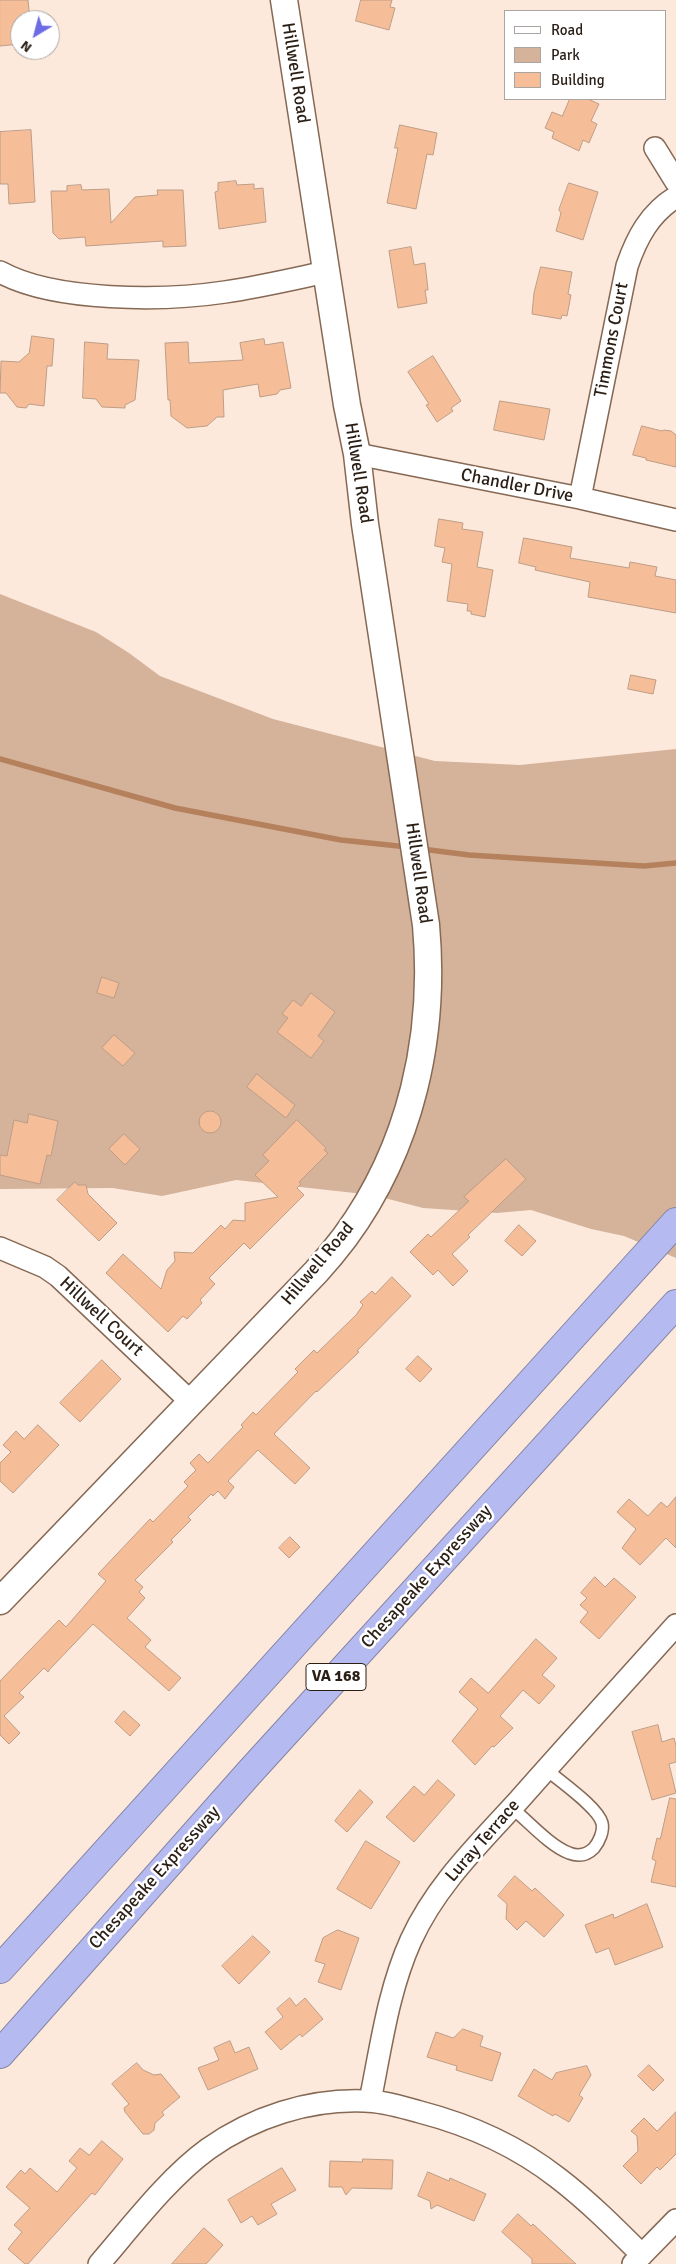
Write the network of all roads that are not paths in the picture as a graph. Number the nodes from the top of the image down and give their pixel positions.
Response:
1 (284, 0) edge
2 (655, 148) dead end
3 (676, 182) edge
4 (676, 197) edge
5 (0, 272) edge
6 (326, 272) junction
7 (356, 454) junction
8 (580, 498) junction
9 (676, 520) edge
10 (676, 1222) edge
11 (0, 1248) edge
12 (676, 1304) edge
13 (191, 1402) junction
14 (0, 1601) edge
15 (676, 1625) edge
16 (546, 1769) junction
17 (512, 1808) junction
18 (0, 1969) edge
19 (0, 2054) edge
20 (370, 2101) junction
21 (676, 2220) edge
22 (637, 2259) edge
23 (98, 2264) edge

1 - 6 street, Hillwell Road
2 - 3 street
4 - 8 street, Timmons Court
5 - 6 street
6 - 7 street, Hillwell Road
7 - 8 street, Chandler Drive
7 - 13 street, Hillwell Road
8 - 9 street, Chandler Drive
10 - 18 highway, VA 168
11 - 13 street, Hillwell Court
12 - 19 highway, Chesapeake Expressway / VA 168
13 - 14 street, Hillwell Road
15 - 16 street, Luray Terrace
16 - 17 street, Luray Terrace
16 - 17 lane
17 - 20 street, Luray Terrace
20 - 22 street
20 - 23 street
21 - 22 street

